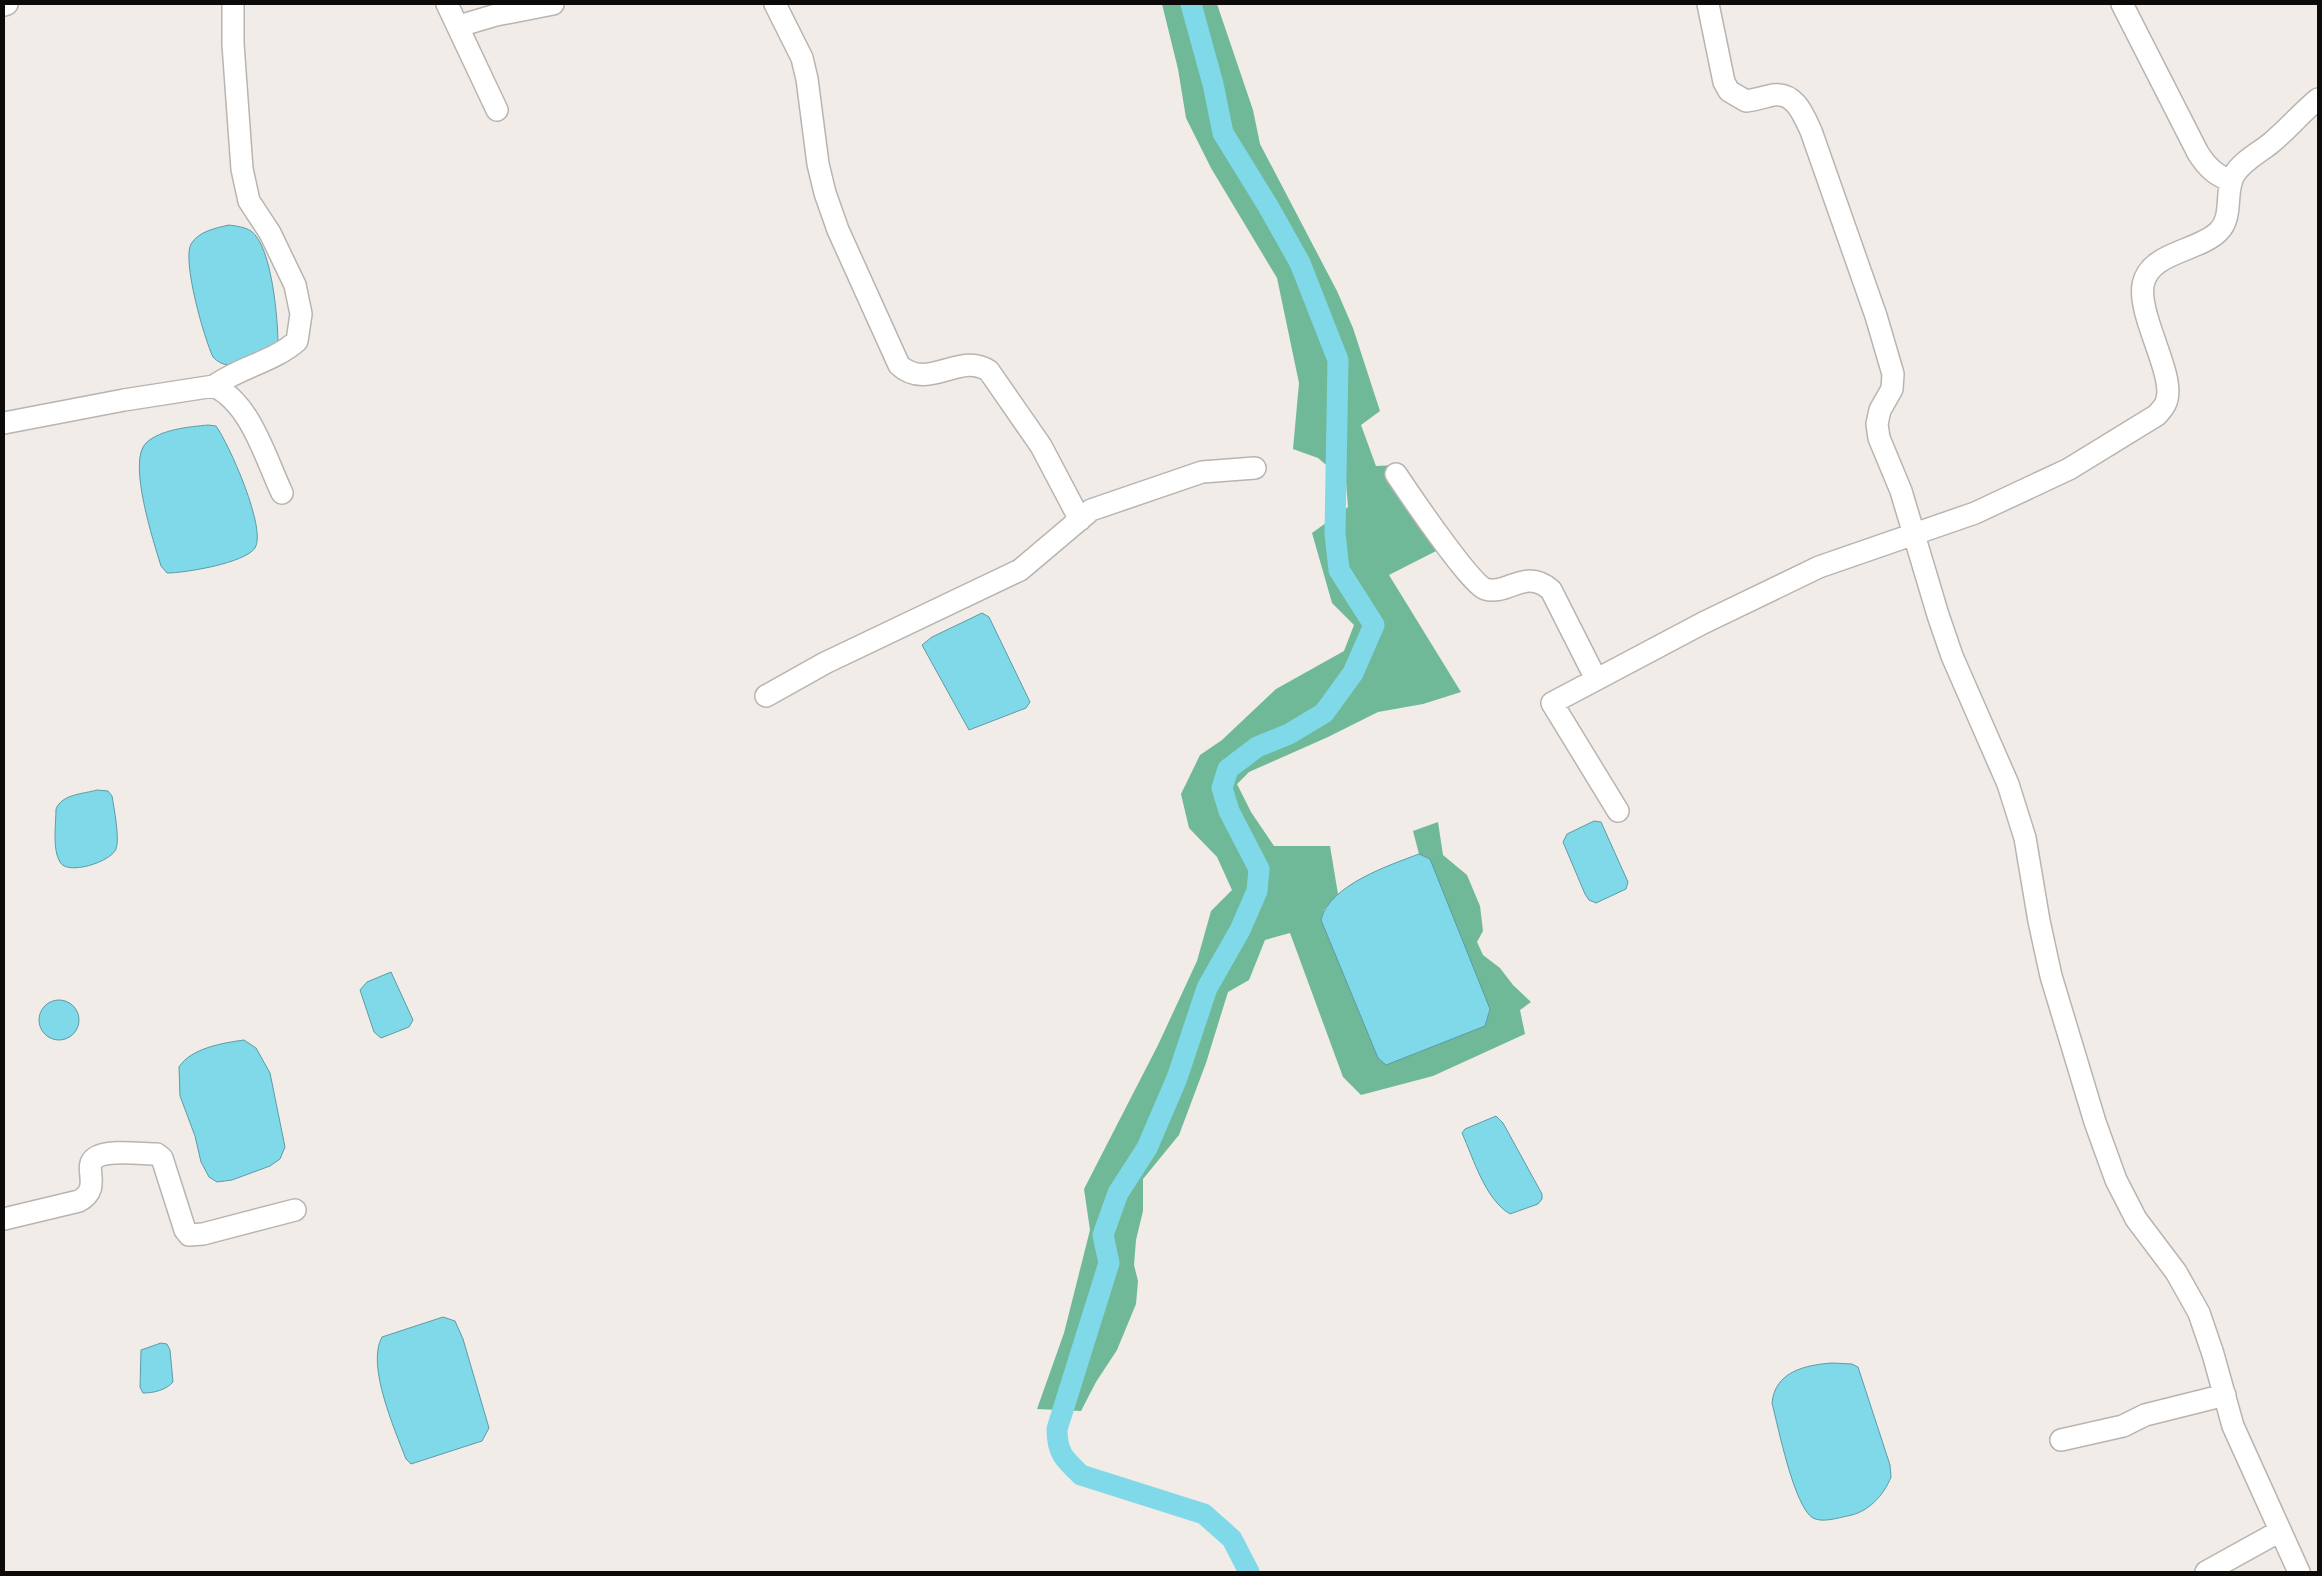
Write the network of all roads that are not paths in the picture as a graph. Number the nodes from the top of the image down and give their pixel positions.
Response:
1 (233, 4) edge
2 (447, 4) edge
3 (553, 4) edge
4 (775, 4) edge
5 (1708, 4) edge
6 (2122, 4) edge
7 (459, 26) junction
8 (2318, 100) edge
9 (497, 110) dead end
10 (2231, 181) junction
11 (214, 386) junction
12 (4, 423) edge
13 (1255, 468) dead end
14 (1396, 474) dead end
15 (282, 493) dead end
16 (1080, 520) junction
17 (1914, 533) junction
18 (1596, 679) junction
19 (766, 696) dead end
20 (1618, 811) dead end
21 (295, 1210) dead end
22 (4, 1219) edge
23 (2225, 1395) junction
24 (2061, 1440) dead end
25 (2280, 1531) junction
26 (2206, 1572) edge
27 (2299, 1572) edge

1 - 11 street
2 - 7 street
3 - 7 street
4 - 16 street
5 - 17 street
6 - 10 street
7 - 9 street
8 - 10 street
10 - 17 street
11 - 12 street
11 - 15 street
13 - 16 street
14 - 18 street
16 - 19 street
17 - 18 street
17 - 23 street
18 - 20 street
21 - 22 street
23 - 24 street
23 - 25 street
25 - 26 street
25 - 27 street

